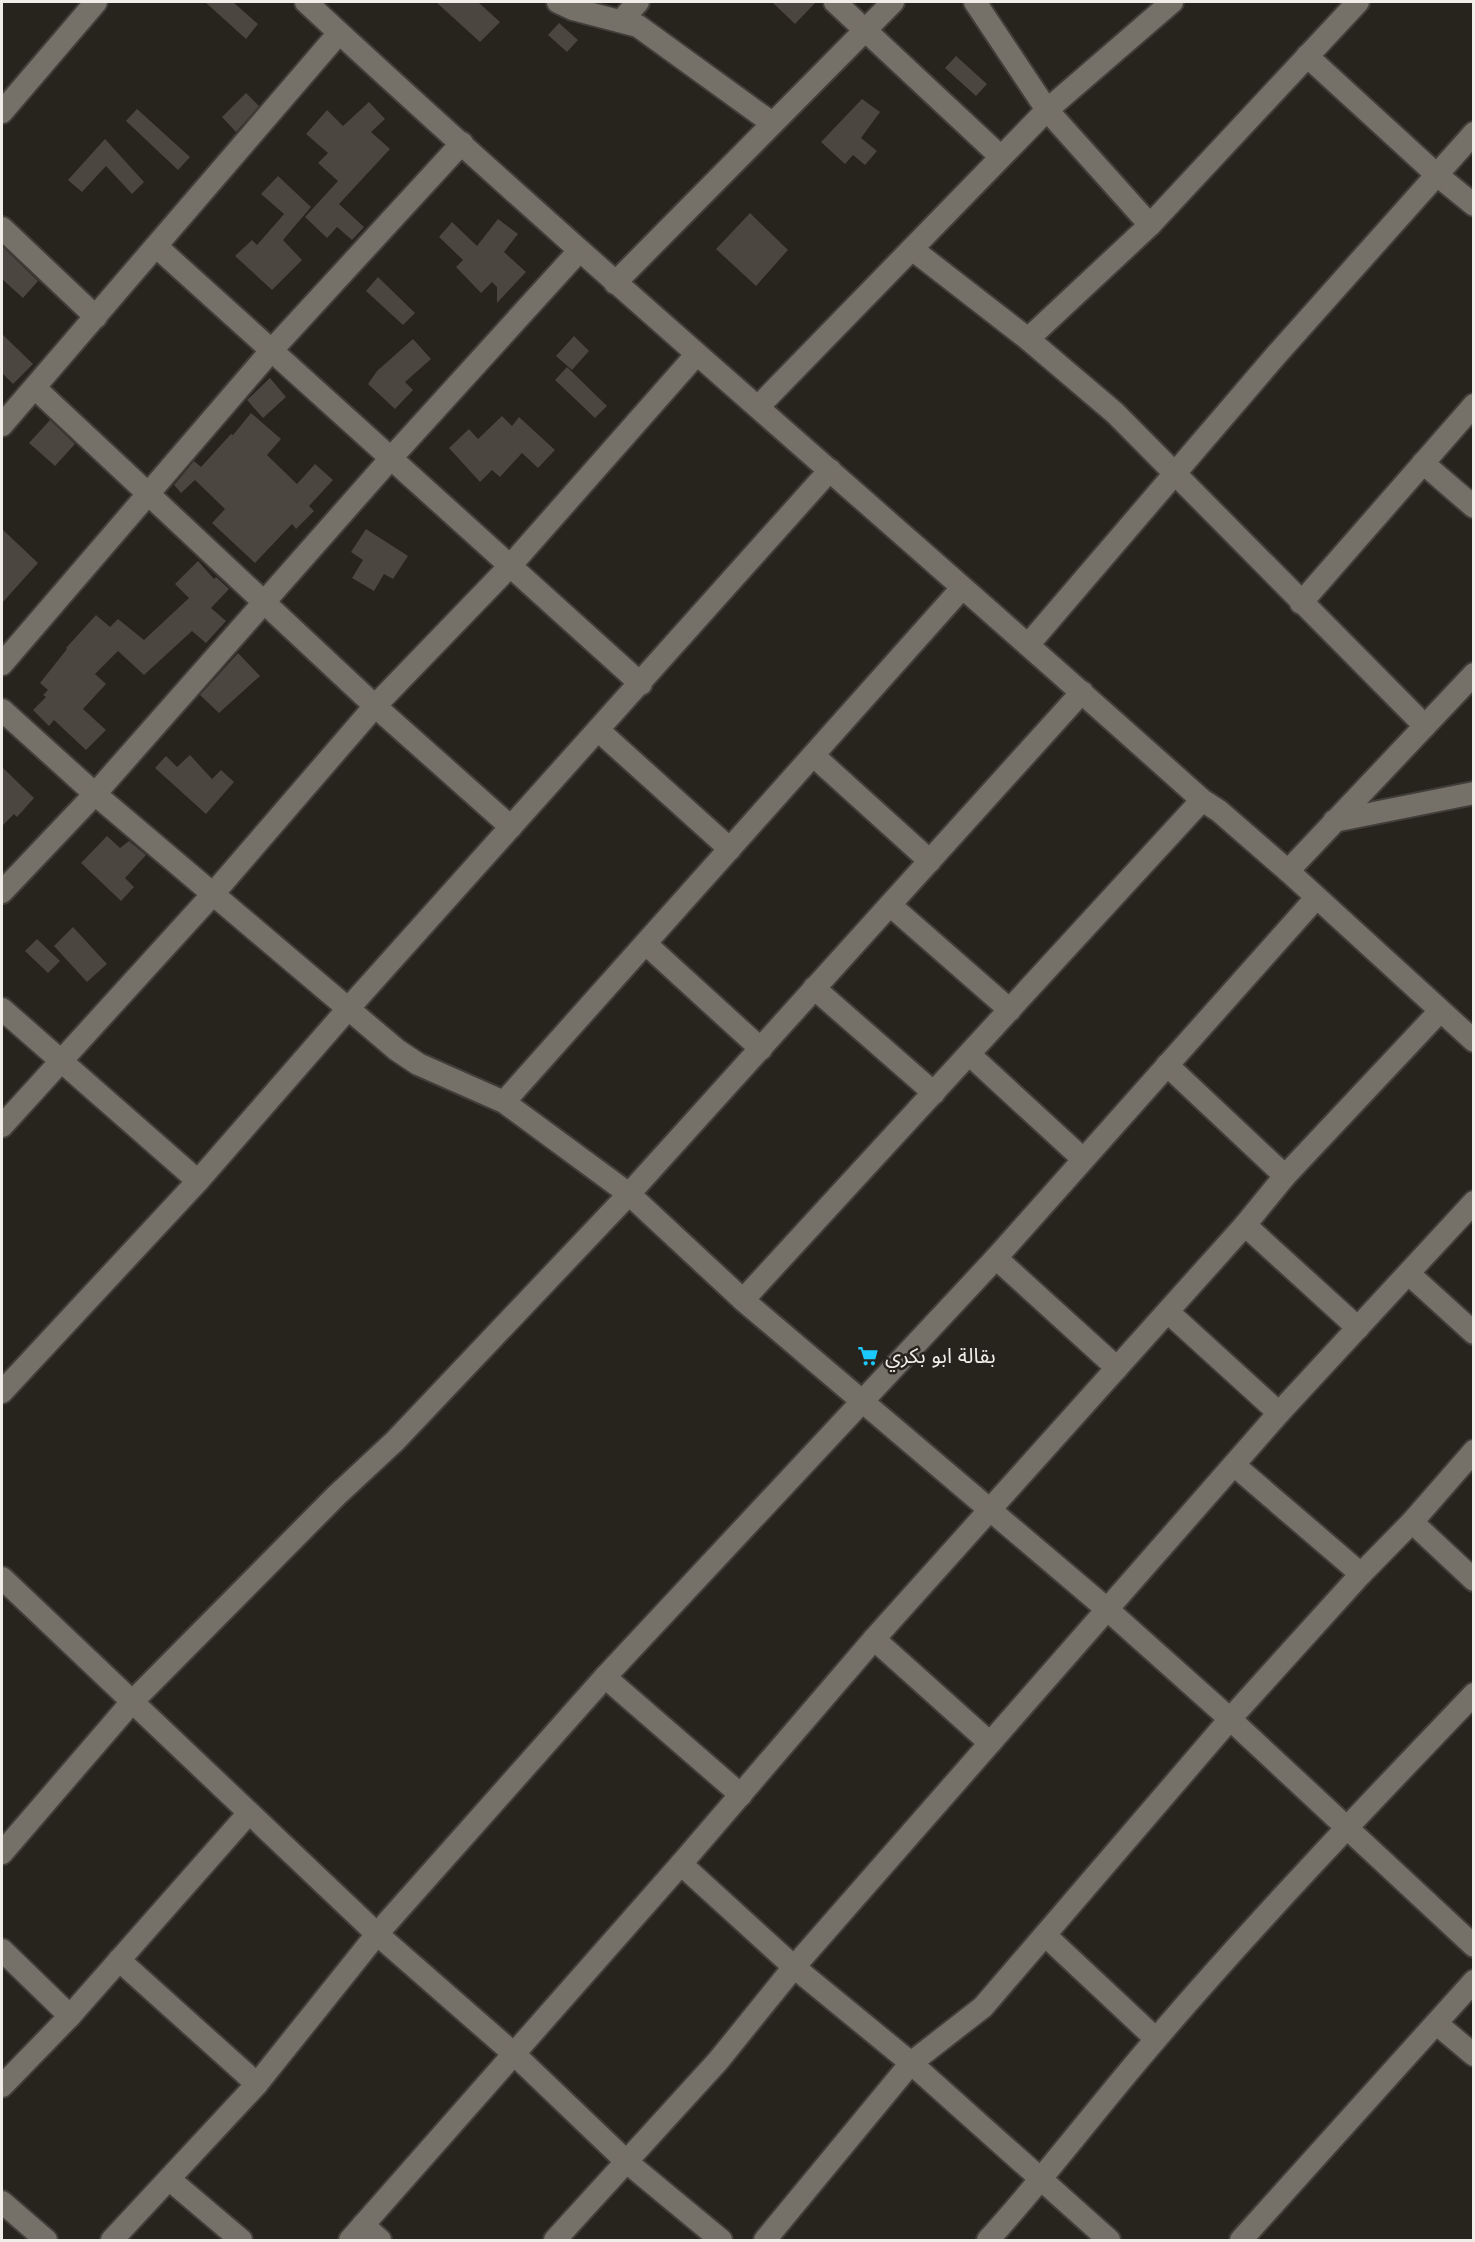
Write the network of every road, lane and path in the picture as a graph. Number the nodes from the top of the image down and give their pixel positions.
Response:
1 (96, 2) edge
2 (306, 2) edge
3 (558, 2) edge
4 (638, 2) edge
5 (835, 2) edge
6 (893, 2) edge
7 (975, 2) edge
8 (1172, 2) edge
9 (1358, 2) edge
10 (622, 20) junction
11 (864, 31) junction
12 (339, 33) junction
13 (1307, 56) junction
14 (1047, 110) junction
15 (2, 112) edge
16 (772, 123) junction
17 (1473, 133) edge
18 (462, 143) junction
19 (1001, 157) junction
20 (1437, 175) junction
21 (1473, 205) edge
22 (1150, 225) junction
23 (2, 228) edge
24 (157, 247) junction
25 (912, 249) junction
26 (579, 251) junction
27 (615, 284) junction
28 (96, 317) junction
29 (1028, 339) junction
30 (270, 352) junction
31 (696, 355) junction
32 (35, 388) junction
33 (1473, 405) edge
34 (758, 406) junction
35 (2, 425) edge
36 (392, 458) junction
37 (1423, 463) junction
38 (830, 470) junction
39 (1175, 476) junction
40 (146, 494) junction
41 (1473, 507) edge
42 (511, 565) junction
43 (962, 588) junction
44 (266, 602) junction
45 (1301, 603) junction
46 (1028, 645) junction
47 (2, 664) edge
48 (1473, 674) edge
49 (641, 684) junction
50 (1082, 692) junction
51 (375, 706) junction
52 (2, 710) edge
53 (1425, 726) junction
54 (598, 730) junction
55 (814, 756) junction
56 (1473, 793) edge
57 (95, 794) junction
58 (1202, 800) junction
59 (1334, 821) junction
60 (511, 827) junction
61 (730, 849) junction
62 (930, 861) junction
63 (1288, 872) junction
64 (2, 892) edge
65 (213, 894) junction
66 (1316, 898) junction
67 (890, 904) junction
68 (646, 944) junction
69 (814, 987) junction
70 (2, 1008) edge
71 (347, 1010) junction
72 (1010, 1010) junction
73 (1440, 1011) junction
74 (1473, 1041) edge
75 (761, 1048) junction
76 (970, 1055) junction
77 (60, 1061) junction
78 (1167, 1065) junction
79 (934, 1092) junction
80 (504, 1102) junction
81 (2, 1126) edge
82 (1083, 1159) junction
83 (1286, 1176) junction
84 (198, 1181) junction
85 (628, 1194) junction
86 (1473, 1202) edge
87 (1245, 1225) junction
88 (996, 1258) junction
89 (1409, 1274) junction
90 (743, 1300) junction
91 (1168, 1311) junction
92 (1358, 1329) junction
93 (1473, 1333) edge
94 (1117, 1368) junction
95 (2, 1392) edge
96 (863, 1403) junction
97 (1279, 1413) junction
98 (1473, 1451) edge
99 (1234, 1465) junction
100 (991, 1508) junction
101 (1412, 1522) junction
102 (1361, 1574) junction
103 (1473, 1580) edge
104 (6, 1591) edge
105 (1108, 1610) junction
106 (874, 1639) junction
107 (605, 1677) junction
108 (1473, 1694) edge
109 (130, 1703) junction
110 (1230, 1719) junction
111 (990, 1743) junction
112 (741, 1795) junction
113 (248, 1814) junction
114 (1346, 1828) junction
115 (2, 1853) edge
116 (681, 1864) junction
117 (377, 1934) junction
118 (1045, 1935) junction
119 (1473, 1946) edge
120 (2, 1950) edge
121 (119, 1960) junction
122 (794, 1967) junction
123 (1473, 1982) edge
124 (70, 2016) junction
125 (1437, 2024) junction
126 (1156, 2039) junction
127 (513, 2053) junction
128 (1473, 2055) edge
129 (911, 2063) junction
130 (257, 2084) junction
131 (2, 2086) edge
132 (628, 2163) junction
133 (169, 2179) junction
134 (1041, 2182) junction
135 (2, 2202) edge
136 (357, 2233) edge
137 (46, 2241) edge
138 (112, 2241) edge
139 (241, 2241) edge
140 (380, 2241) edge
141 (555, 2241) edge
142 (722, 2241) edge
143 (765, 2241) edge
144 (988, 2241) edge
145 (1109, 2241) edge
146 (1241, 2241) edge

1 - 15 street
2 - 12 street
3 - 10 street
4 - 10 street
5 - 11 street
6 - 11 street
7 - 14 street
8 - 14 street
9 - 13 street
10 - 16 street
11 - 16 street
11 - 19 street
12 - 18 street
12 - 24 street
13 - 20 street
13 - 22 street
14 - 19 street
14 - 22 street
16 - 27 street
17 - 20 street
18 - 26 street
18 - 30 street
19 - 25 street
20 - 21 street
20 - 39 street
22 - 29 street
23 - 28 street
24 - 28 street
24 - 30 street
25 - 29 street
25 - 34 street
26 - 27 street
26 - 36 street
27 - 31 street
28 - 32 street
29 - 39 street
30 - 36 street
30 - 40 street
31 - 34 street
31 - 42 street
32 - 35 street
32 - 40 street
33 - 37 street
34 - 38 street
36 - 42 street
36 - 44 street
37 - 41 street
37 - 45 street
38 - 43 street
38 - 49 street
39 - 45 street
39 - 46 street
40 - 44 street
40 - 47 street
42 - 49 street
42 - 51 street
43 - 46 street
43 - 55 street
44 - 51 street
44 - 57 street
45 - 53 street
46 - 50 street
48 - 53 street
49 - 54 street
50 - 58 street
50 - 62 street
51 - 60 street
51 - 65 street
52 - 57 street
53 - 59 street
54 - 60 street
54 - 61 street
55 - 61 street
55 - 62 street
56 - 59 street
57 - 64 street
57 - 65 street
58 - 63 street
58 - 72 street
59 - 63 street
60 - 71 street
61 - 68 street
62 - 67 street
63 - 66 street
65 - 71 street
65 - 77 street
66 - 73 street
66 - 78 street
67 - 69 street
67 - 72 street
68 - 75 street
68 - 80 street
69 - 75 street
69 - 79 street
70 - 77 street
71 - 80 street
71 - 84 street
72 - 76 street
73 - 74 street
73 - 83 street
75 - 85 street
76 - 79 street
76 - 82 street
77 - 81 street
77 - 84 street
78 - 82 street
78 - 83 street
79 - 90 street
80 - 85 street
82 - 88 street
83 - 87 street
84 - 95 street
85 - 90 street
85 - 109 street
86 - 89 street
87 - 91 street
87 - 92 street
88 - 94 street
88 - 96 street
89 - 92 street
89 - 93 street
90 - 96 street
91 - 94 street
91 - 97 street
92 - 97 street
94 - 100 street
96 - 100 street
96 - 107 street
97 - 99 street
98 - 101 street
99 - 102 street
99 - 105 street
100 - 105 street
100 - 106 street
101 - 102 street
101 - 103 street
102 - 110 street
104 - 109 street
105 - 110 street
105 - 111 street
106 - 111 street
106 - 112 street
107 - 112 street
107 - 117 street
108 - 114 street
109 - 113 street
109 - 115 street
110 - 114 street
110 - 118 street
111 - 122 street
112 - 116 street
113 - 117 street
113 - 121 street
114 - 119 street
114 - 126 street
116 - 122 street
116 - 127 street
117 - 127 street
117 - 130 street
118 - 126 street
118 - 129 street
120 - 124 street
121 - 124 street
121 - 130 street
122 - 129 street
122 - 132 street
123 - 125 street
124 - 131 street
125 - 128 street
125 - 146 street
126 - 134 street
127 - 132 street
127 - 136 street
129 - 134 street
129 - 143 street
130 - 133 street
132 - 141 street
132 - 142 street
133 - 138 street
133 - 139 street
134 - 144 street
134 - 145 street
135 - 137 street
136 - 140 street

